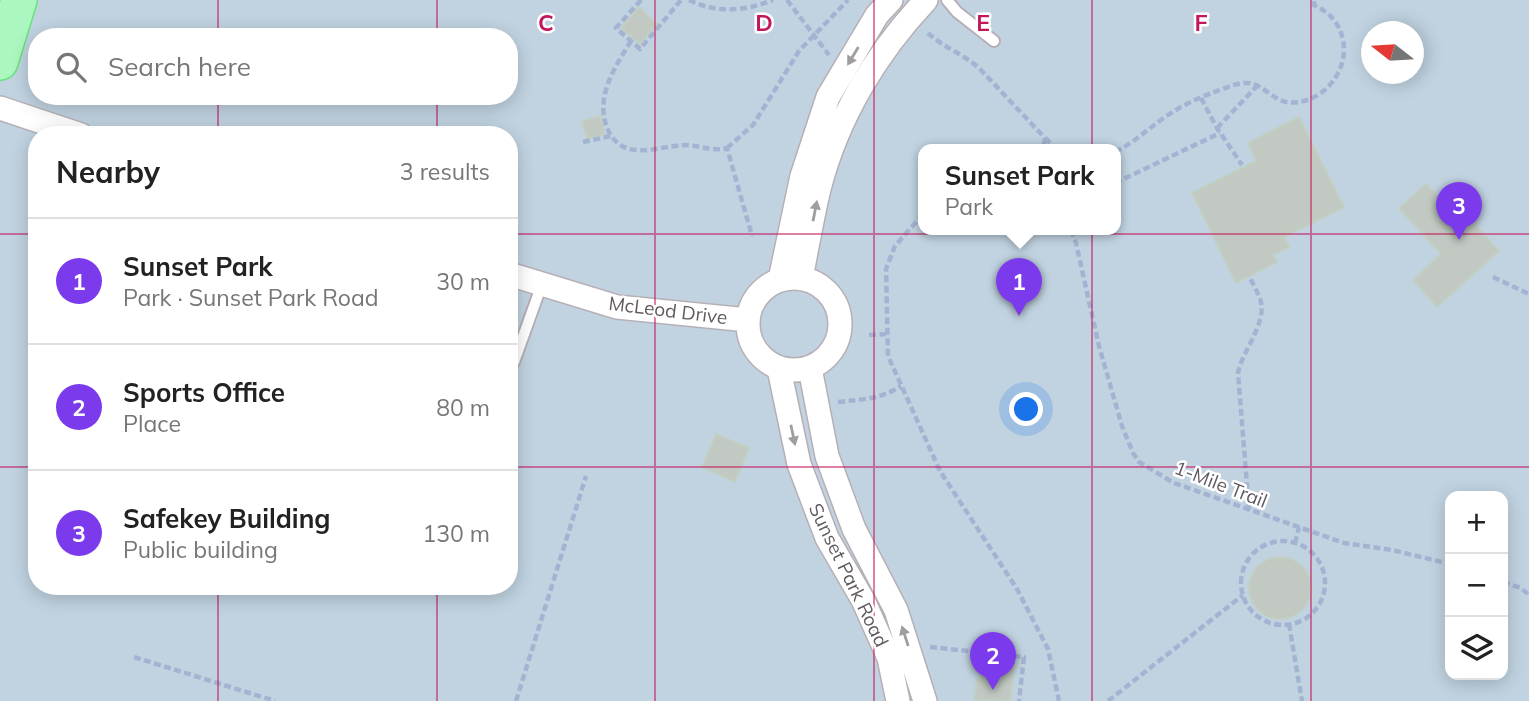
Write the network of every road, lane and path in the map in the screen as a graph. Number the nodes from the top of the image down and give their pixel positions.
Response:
1 (19, 0) edge
2 (641, 0) edge
3 (681, 0) edge
4 (689, 0) edge
5 (773, 0) edge
6 (787, 0) edge
7 (848, 0) edge
8 (891, 0) edge
9 (926, 0) edge
10 (947, 0) edge
11 (1314, 0) edge
12 (815, 33) junction
13 (928, 33) dead end
14 (631, 41) junction
15 (994, 41) dead end
16 (831, 58) dead end
17 (0, 62) edge
18 (1256, 86) junction
19 (1201, 98) junction
20 (0, 108) edge
21 (54, 126) edge
22 (1218, 130) junction
23 (611, 136) junction
24 (1045, 138) junction
25 (583, 142) dead end
26 (1044, 144) edge
27 (1052, 144) edge
28 (727, 148) junction
29 (1121, 149) edge
30 (1242, 165) dead end
31 (1121, 180) edge
32 (918, 220) edge
33 (1073, 235) edge
34 (752, 236) dead end
35 (1249, 276) dead end
36 (518, 277) edge
37 (1493, 277) dead end
38 (791, 279) junction
39 (542, 284) junction
40 (1529, 294) edge
41 (748, 320) junction
42 (887, 334) junction
43 (869, 335) dead end
44 (518, 351) edge
45 (810, 368) junction
46 (779, 369) junction
47 (901, 386) junction
48 (844, 401) dead end
49 (586, 476) dead end
50 (1249, 510) junction
51 (1299, 527) junction
52 (1295, 543) junction
53 (1445, 563) edge
54 (1508, 584) edge
55 (1529, 594) edge
56 (1243, 595) junction
57 (1289, 624) junction
58 (930, 647) dead end
59 (134, 657) dead end
60 (275, 701) edge
61 (516, 701) edge
62 (898, 701) edge
63 (925, 701) edge
64 (1019, 701) edge
65 (1059, 701) edge
66 (1108, 701) edge
67 (1302, 701) edge

1 - 17 main road
2 - 14 path
3 - 14 path
4 - 5 path
6 - 12 path
7 - 12 path
8 -> 38 street
38 -> 9 street
10 - 15 lane
11 - 18 path
12 - 16 path
12 - 28 path
13 - 24 path
14 - 23 path
18 - 19 path
18 - 22 path
19 - 22 path
19 - 29 path
20 - 21 street
22 - 30 path
22 - 31 path
23 - 25 path
23 - 28 path
24 - 26 path
24 - 27 path
28 - 34 path
32 - 42 path
33 - 50 path, 1-Mile Trail
35 - 50 path
36 - 39 street, McLeod Drive
37 - 40 path
38 - 41 street
38 - 45 street
39 - 41 street, McLeod Drive
39 - 44 lane
41 - 46 street
42 - 43 path
42 - 47 path
45 - 46 street
63 -> 45 street, Sunset Park Road
46 -> 62 street, Sunset Park Road
47 - 48 path
47 - 65 path
49 - 61 path
50 - 51 path, 1-Mile Trail
51 - 52 path
51 - 53 path, 1-Mile Trail
52 - 56 path
52 - 57 path
54 - 55 path
56 - 57 path
56 - 66 path
57 - 67 path
58 - 64 path
59 - 60 path

